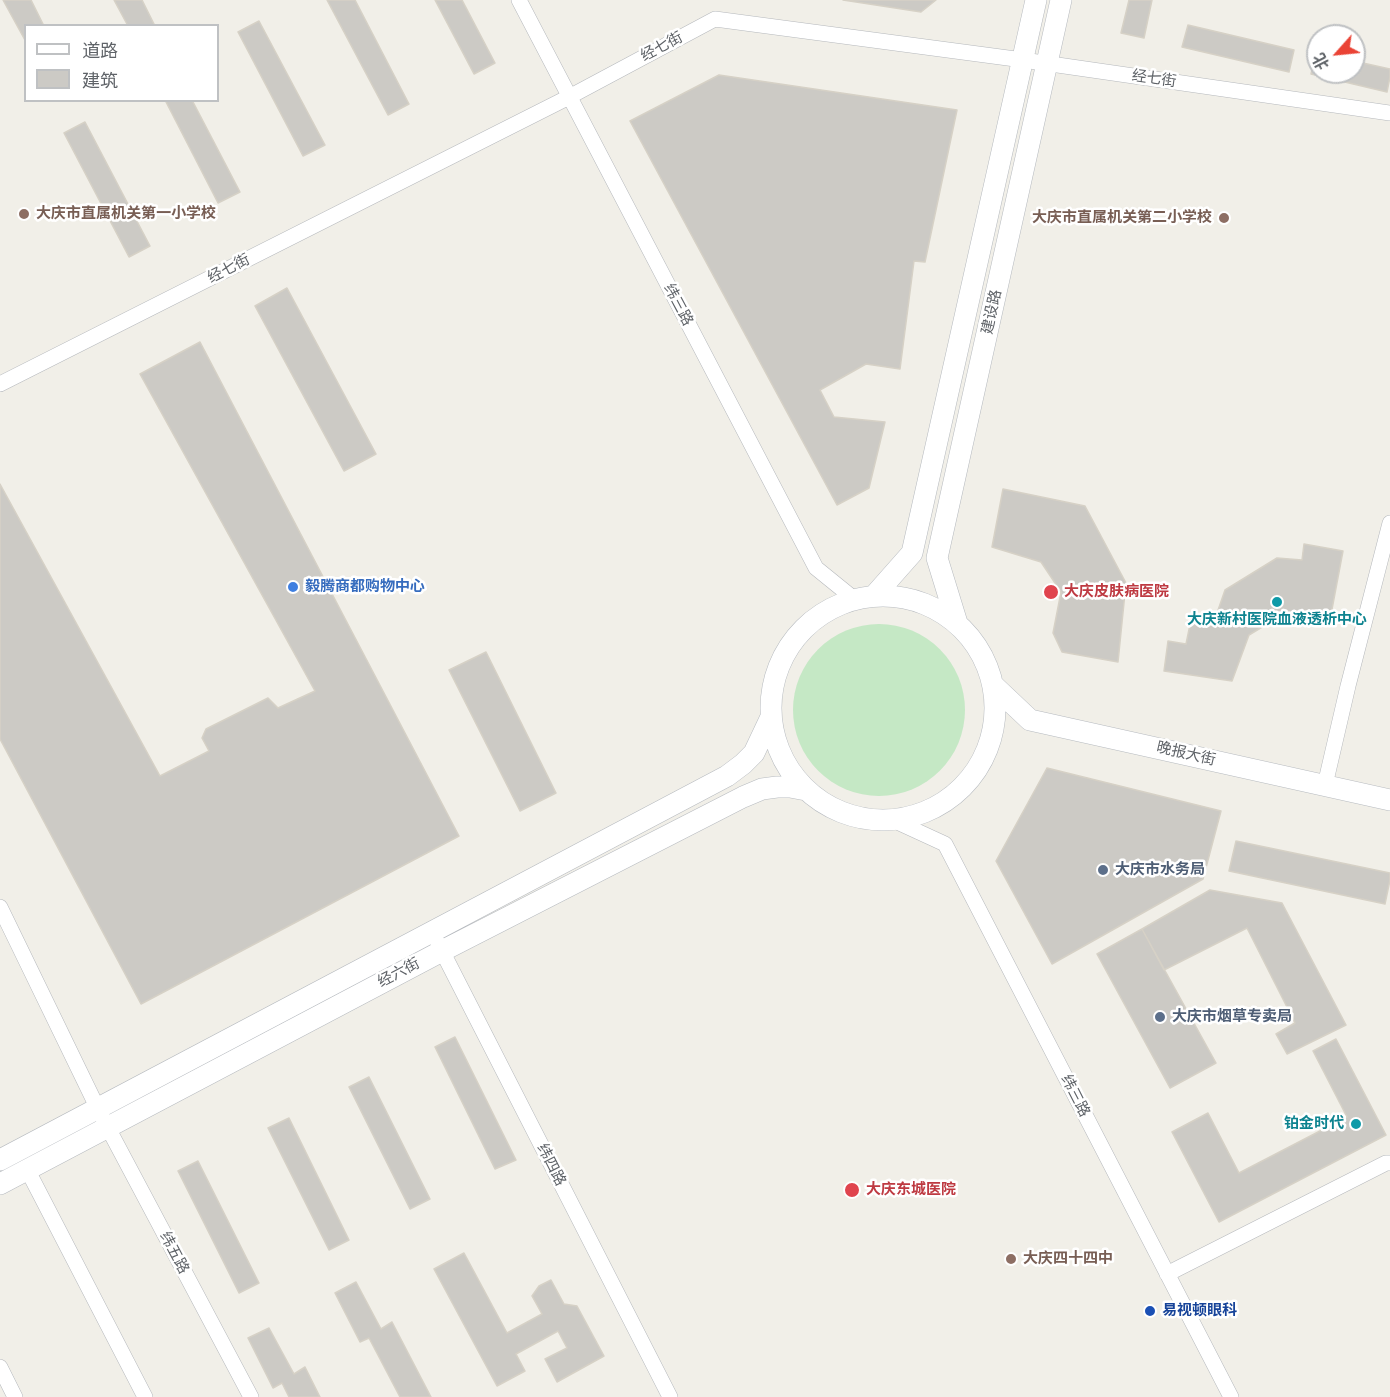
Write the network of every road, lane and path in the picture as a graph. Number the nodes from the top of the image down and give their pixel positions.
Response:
1 (519, 0) edge
2 (1036, 0) edge
3 (1061, 0) edge
4 (1023, 60) junction
5 (1047, 63) junction
6 (569, 97) junction
7 (1390, 113) edge
8 (0, 384) edge
9 (1390, 523) edge
10 (874, 596) junction
11 (853, 598) junction
12 (957, 623) junction
13 (994, 686) junction
14 (771, 717) junction
15 (1325, 785) junction
16 (806, 790) junction
17 (1390, 800) edge
18 (895, 821) junction
19 (0, 907) edge
20 (437, 942) junction
21 (102, 1118) junction
22 (0, 1160) edge
23 (1390, 1162) edge
24 (27, 1169) junction
25 (0, 1184) edge
26 (1167, 1274) junction
27 (0, 1367) edge
28 (15, 1397) edge
29 (145, 1397) edge
30 (251, 1397) edge
31 (670, 1397) edge
32 (1231, 1397) edge

1 - 6 street, 纬三路
2 - 4 main road, 建设路
3 - 5 main road, 建设路
4 - 5 street, 经七街
4 - 6 street, 经七街
4 - 10 main road, 建设路
5 - 7 street, 经七街
5 - 12 main road, 建设路
6 - 8 street, 经七街
6 - 11 street, 纬三路
9 - 15 street
10 - 11 main road
10 - 12 main road
11 - 14 main road
12 - 13 main road
13 - 15 main road, 晚报大街
13 - 18 main road
14 - 16 main road
14 - 20 main road, 经六街
15 - 17 main road, 晚报大街
16 - 18 main road
16 - 20 main road, 经六街
18 - 26 street, 纬三路
19 - 21 street, 纬五路
20 - 21 main road, 经六街
20 - 31 street, 纬四路
21 - 22 main road, 经六街
21 - 24 main road, 经六街
21 - 30 street, 纬五路
23 - 26 street
24 - 25 main road, 经六街
24 - 29 street
26 - 32 street, 纬三路
27 - 28 street

